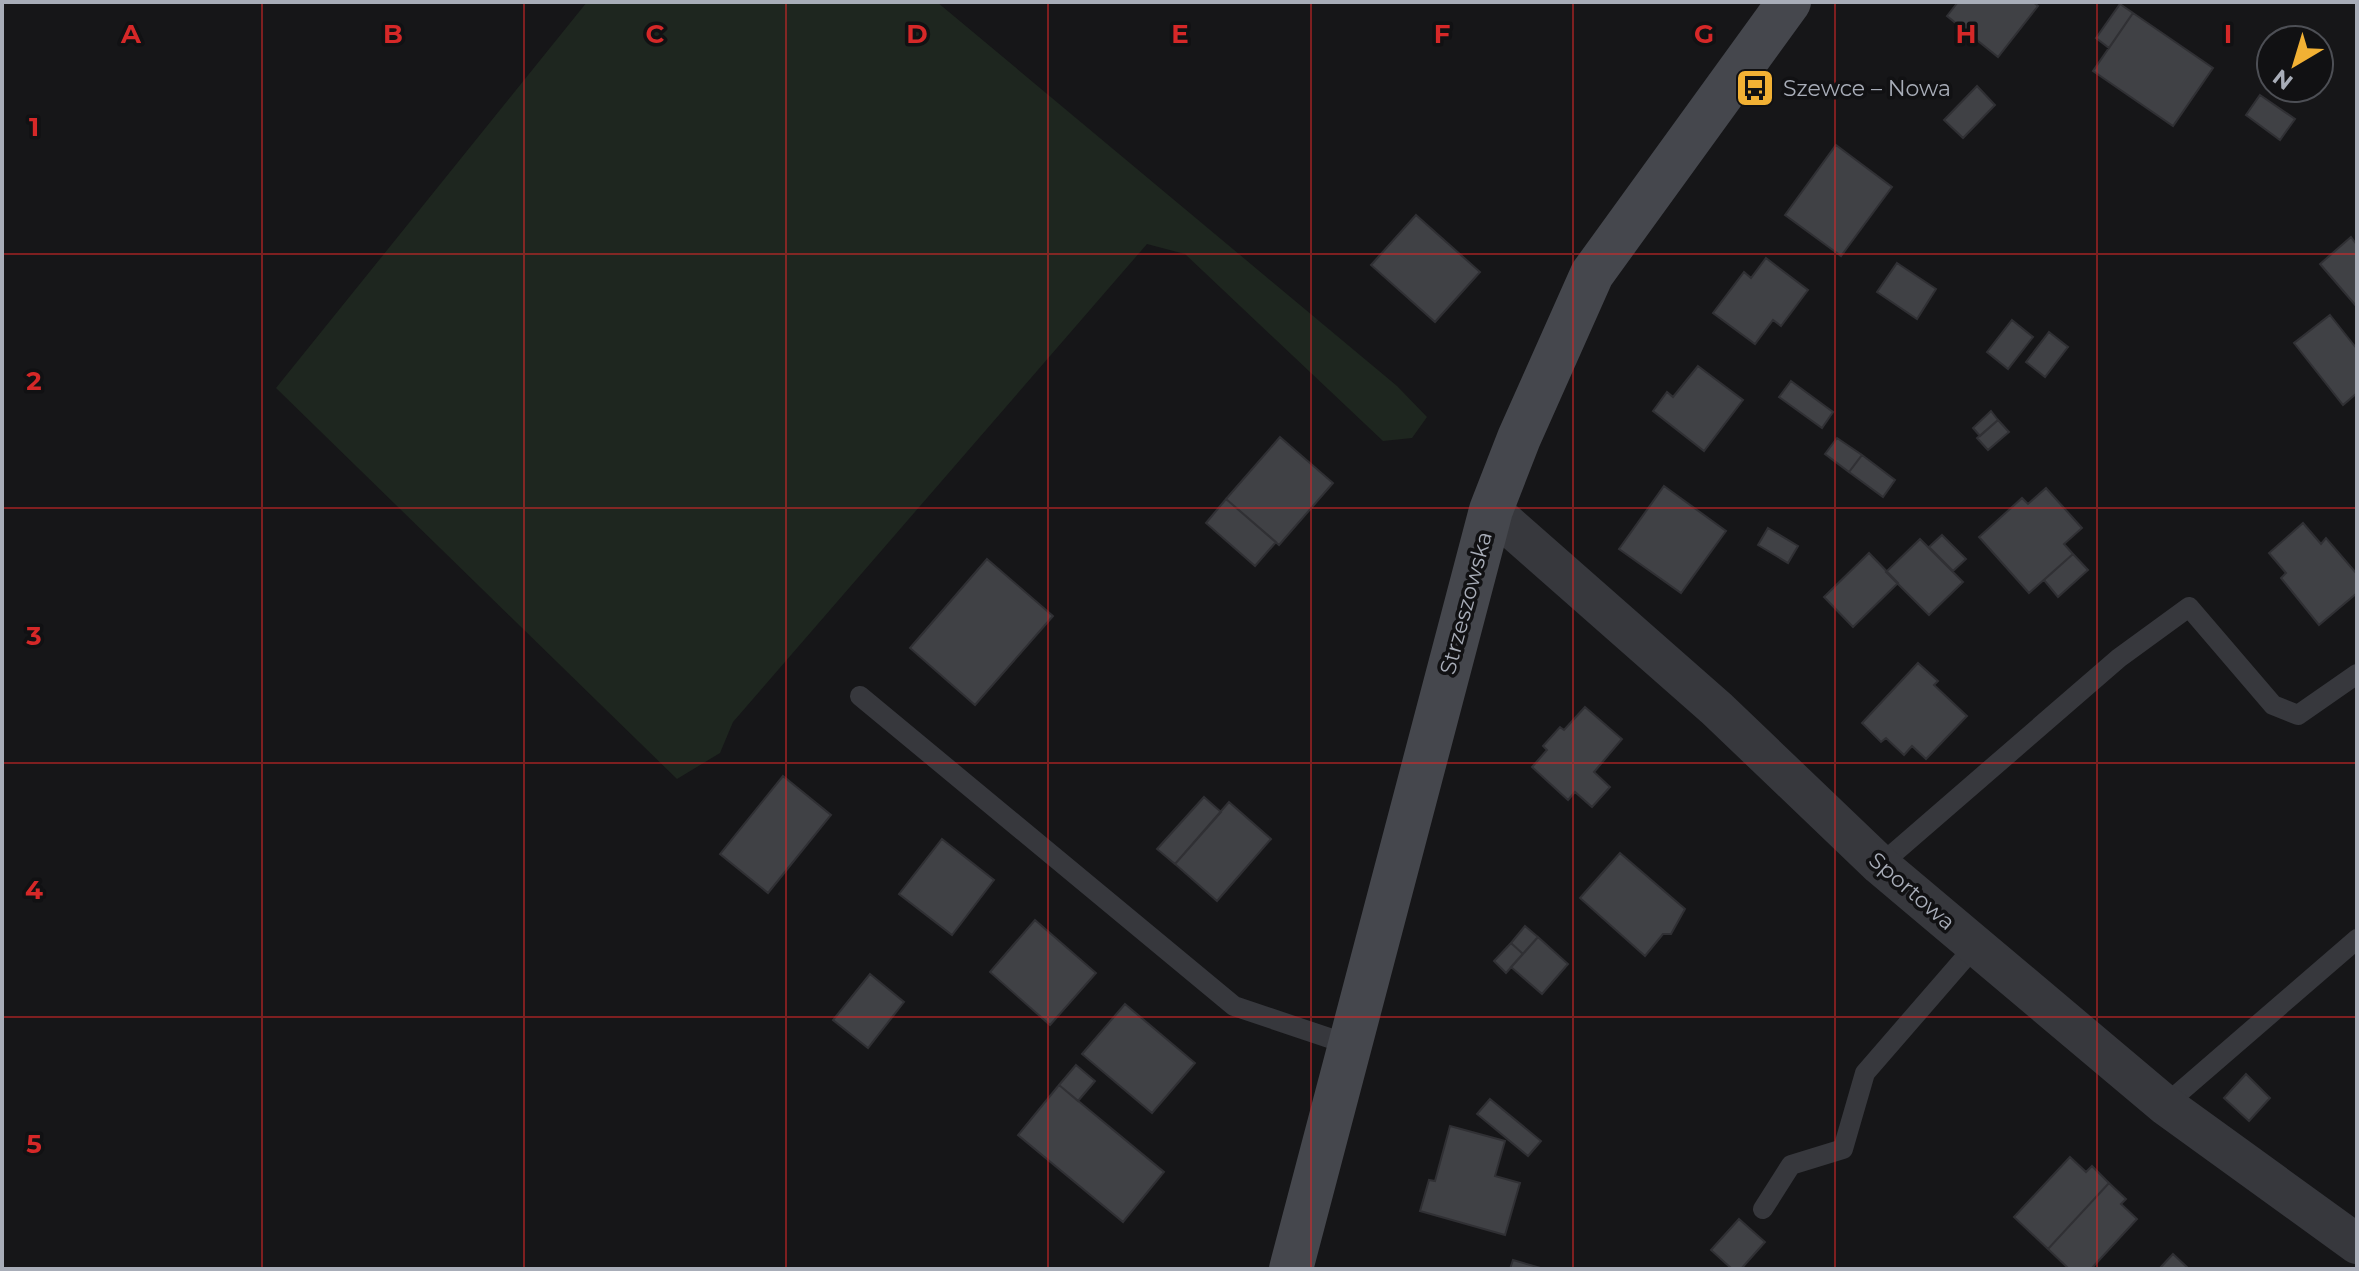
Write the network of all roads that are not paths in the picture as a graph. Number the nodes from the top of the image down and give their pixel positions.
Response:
1 (1789, 2) edge
2 (1491, 510) junction
3 (2357, 674) edge
4 (860, 696) dead end
5 (1880, 865) junction
6 (2357, 939) edge
7 (1976, 945) junction
8 (1350, 1045) junction
9 (2165, 1105) junction
10 (1763, 1209) dead end
11 (2357, 1244) edge
12 (1291, 1269) edge

1 - 2 street, Strzeszowska
2 - 5 street, Sportowa
2 - 8 street, Strzeszowska
3 - 5 lane
4 - 8 lane
5 - 7 street, Sportowa
6 - 9 lane
7 - 9 street, Sportowa
7 - 10 lane
8 - 12 street, Strzeszowska
9 - 11 street, Sportowa

